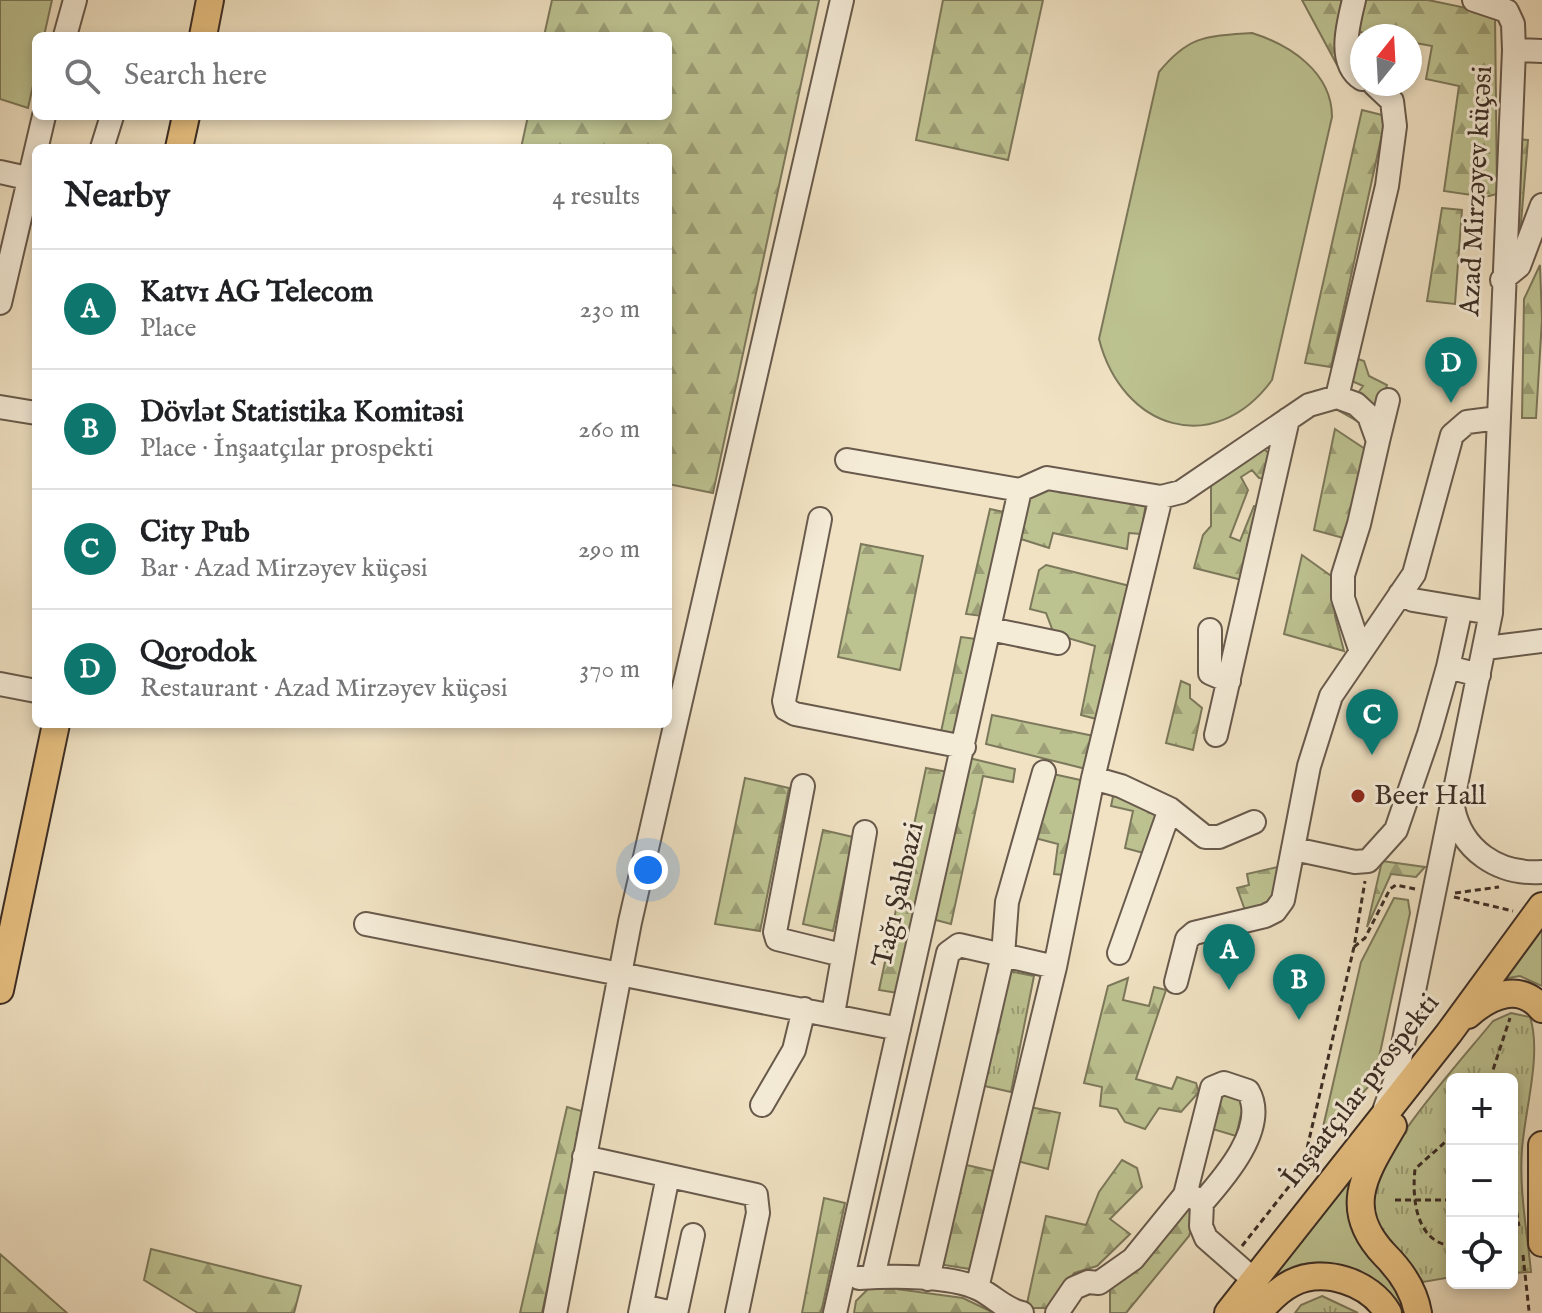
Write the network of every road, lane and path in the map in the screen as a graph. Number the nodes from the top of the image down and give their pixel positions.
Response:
1 (75, 0) edge
2 (210, 0) edge
3 (842, 0) edge
4 (1354, 0) edge
5 (1474, 0) edge
6 (1508, 6) edge
7 (66, 32) edge
8 (204, 32) edge
9 (1514, 50) junction
10 (1542, 51) edge
11 (1350, 69) edge
12 (1387, 96) edge
13 (43, 120) edge
14 (111, 120) edge
15 (185, 120) edge
16 (36, 144) edge
17 (103, 144) edge
18 (180, 144) edge
19 (32, 160) edge
20 (0, 172) edge
21 (27, 178) junction
22 (1542, 205) edge
23 (27, 226) edge
24 (1502, 280) junction
25 (0, 303) edge
26 (1337, 397) junction
27 (1388, 400) dead end
28 (0, 407) edge
29 (32, 412) edge
30 (1498, 418) junction
31 (1288, 419) junction
32 (1378, 441) junction
33 (847, 460) dead end
34 (1020, 490) junction
35 (1161, 497) junction
36 (820, 519) dead end
37 (1400, 594) junction
38 (1461, 608) junction
39 (1491, 613) junction
40 (990, 629) junction
41 (1210, 630) dead end
42 (1542, 641) edge
43 (1058, 643) dead end
44 (1486, 648) junction
45 (1360, 649) junction
46 (1448, 667) junction
47 (1479, 675) junction
48 (1229, 681) junction
49 (0, 684) edge
50 (32, 690) edge
51 (55, 728) edge
52 (1216, 735) dead end
53 (964, 747) junction
54 (1044, 772) dead end
55 (1093, 778) junction
56 (803, 786) dead end
57 (1453, 802) junction
58 (1170, 809) junction
59 (1254, 822) dead end
60 (865, 832) dead end
61 (1294, 849) junction
62 (1368, 861) junction
63 (1542, 872) edge
64 (1542, 906) edge
65 (366, 924) dead end
66 (1119, 953) dead end
67 (842, 955) junction
68 (1003, 955) junction
69 (3, 961) edge
70 (1055, 967) junction
71 (623, 975) junction
72 (1176, 982) dead end
73 (0, 990) edge
74 (804, 1009) junction
75 (1542, 1009) edge
76 (833, 1014) junction
77 (1510, 1018) dead end
78 (899, 1029) junction
79 (1449, 1033) junction
80 (1492, 1073) edge
81 (762, 1105) dead end
82 (1378, 1124) junction
83 (1446, 1141) edge
84 (1542, 1145) edge
85 (584, 1157) junction
86 (668, 1176) junction
87 (1194, 1199) junction
88 (1412, 1199) junction
89 (1395, 1200) dead end
90 (1446, 1200) edge
91 (1518, 1210) edge
92 (1533, 1234) edge
93 (693, 1235) dead end
94 (1446, 1245) edge
95 (1245, 1272) junction
96 (873, 1277) junction
97 (842, 1278) junction
98 (928, 1279) junction
99 (977, 1288) junction
100 (641, 1310) edge
101 (1529, 1311) dead end
102 (555, 1313) edge
103 (737, 1313) edge
104 (835, 1313) edge
105 (1022, 1313) edge
106 (1057, 1313) edge
107 (1228, 1313) edge
108 (1258, 1313) edge
109 (1388, 1313) edge
110 (1418, 1313) edge

1 - 7 street
2 - 8 main road
3 - 71 street
4 - 11 street
5 - 6 street
6 - 9 street, Azad Mirzəyev küçəsi
9 - 10 street
9 - 24 street, Azad Mirzəyev küçəsi
12 - 26 street
13 - 16 street
14 - 17 street
15 - 18 main road
19 - 21 street
20 - 21 street
21 - 23 street
22 - 24 street
23 - 25 street
24 - 30 street, Azad Mirzəyev küçəsi
26 - 31 street
26 - 32 street
27 - 32 street
28 - 29 street
30 - 37 street
30 - 39 street, Azad Mirzəyev küçəsi
31 - 35 street
31 - 48 street
32 - 45 street
33 - 34 street
34 - 35 street
34 - 40 street, Tağı Şahbazi
35 - 55 street
36 - 53 street
37 - 38 street
37 - 45 street
38 - 39 street
38 - 46 street
39 - 44 street, Azad Mirzəyev küçəsi
40 - 43 street
40 - 53 street, Tağı Şahbazi
41 - 48 street
42 - 44 street
44 - 47 street, Azad Mirzəyev küçəsi
45 - 61 street
46 - 47 street
46 - 62 street
47 - 57 street, Azad Mirzəyev küçəsi
48 - 52 street
49 - 50 street
51 - 69 main road
53 - 78 street, Tağı Şahbazi
54 - 68 street
55 - 58 street
55 - 70 street
56 - 67 street
57 - 63 street
57 - 82 street, Azad Mirzəyev küçəsi
58 - 59 street
58 - 66 street
60 - 67 street
61 - 62 street
61 - 72 street
62 - 95 path
64 - 79 main road, İnşaatçılar prospekti
65 - 71 street
67 - 76 street
68 - 70 street
68 - 96 street
68 - 98 street
69 - 73 main road
70 - 99 street
71 - 74 street
71 - 85 street
74 - 76 street
74 - 81 street
75 - 79 main road
76 - 78 street
77 - 80 path
78 - 97 street, Tağı Şahbazi
79 - 82 main road, İnşaatçılar prospekti
79 - 110 main road
82 - 95 main road, İnşaatçılar prospekti
83 - 88 path
84 - 92 main road
85 - 86 street
85 - 102 street
86 - 100 street
86 - 103 street
87 - 87 street
87 - 95 street
87 - 106 street
88 - 89 path
88 - 90 path
88 - 94 path
91 - 92 path
92 - 101 path
93 - 100 street
95 - 107 main road, İnşaatçılar prospekti
96 - 97 street
96 - 98 street
97 - 104 street, Tağı Şahbazi
98 - 99 street
99 - 105 street
108 - 109 main road

